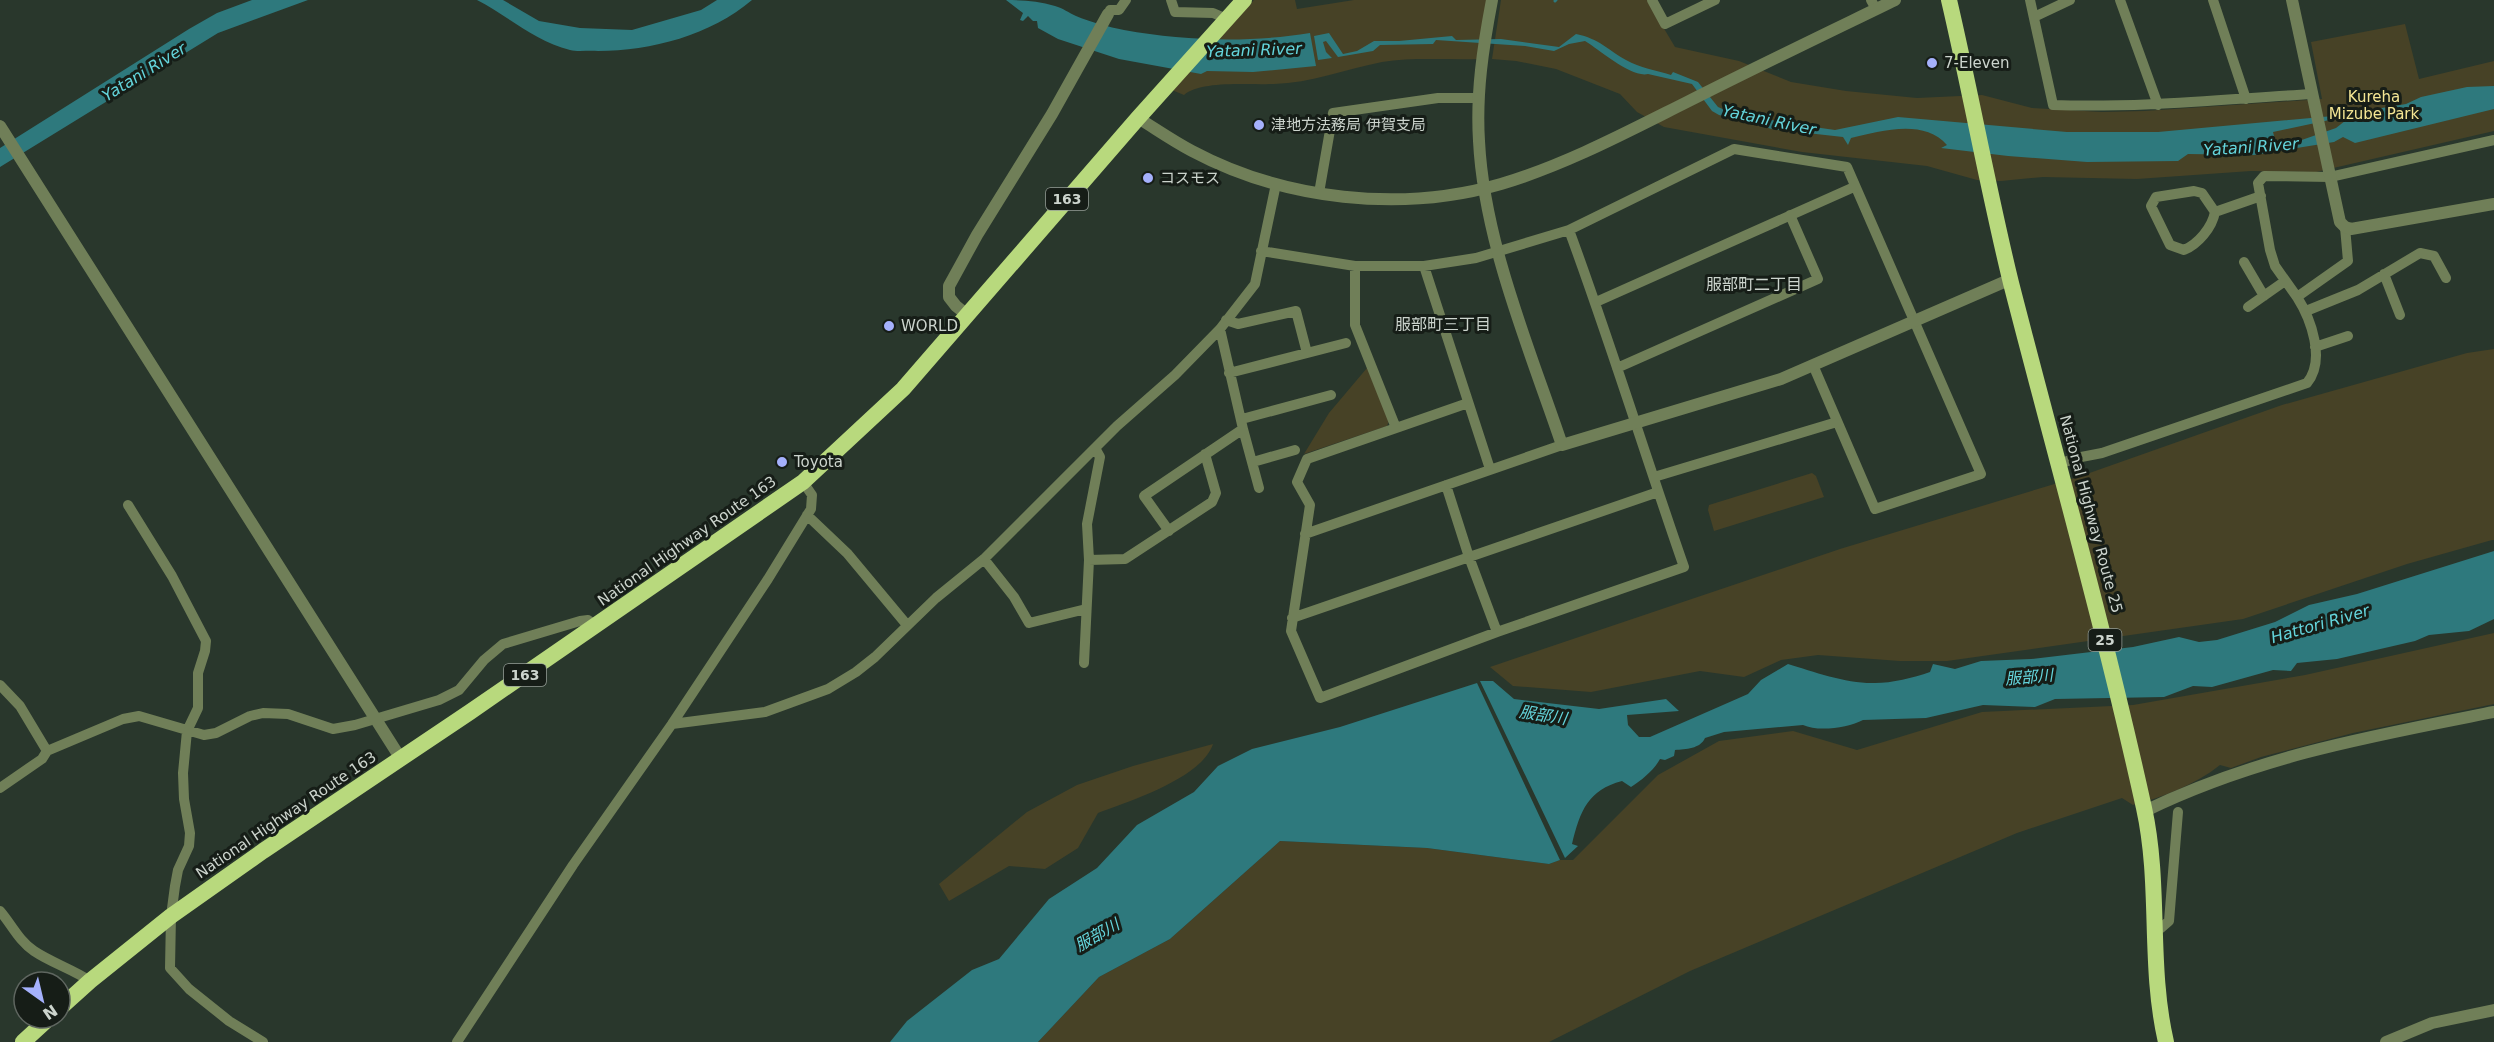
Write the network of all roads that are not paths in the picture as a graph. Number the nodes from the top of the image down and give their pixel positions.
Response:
1 (1126, 0) edge
2 (1172, 0) edge
3 (1244, 0) edge
4 (1492, 0) edge
5 (1652, 0) edge
6 (1715, 0) edge
7 (1895, 0) edge
8 (1949, 0) edge
9 (2030, 0) edge
10 (2070, 0) edge
11 (2120, 0) edge
12 (2213, 0) edge
13 (2292, 0) edge
14 (1873, 5) edge
15 (1111, 8) edge
16 (2034, 17) junction
17 (1225, 20) junction
18 (2312, 94) junction
19 (1478, 98) junction
20 (2246, 99) junction
21 (2158, 105) junction
22 (1138, 118) junction
23 (0, 126) edge
24 (2494, 140) edge
25 (2330, 177) junction
26 (1276, 184) junction
27 (1854, 187) junction
28 (1484, 188) junction
29 (1318, 193) junction
30 (2262, 196) junction
31 (2494, 204) edge
32 (2215, 212) junction
33 (1790, 214) junction
34 (2345, 227) junction
35 (1569, 230) junction
36 (1262, 251) junction
37 (1498, 252) junction
38 (2244, 262) dead end
39 (1355, 266) junction
40 (1424, 266) junction
41 (2384, 274) junction
42 (2010, 279) junction
43 (2446, 279) dead end
44 (2285, 281) junction
45 (2264, 296) junction
46 (2297, 297) junction
47 (1596, 302) junction
48 (2248, 307) dead end
49 (2306, 311) junction
50 (966, 314) junction
51 (2400, 315) dead end
52 (1914, 320) junction
53 (1223, 325) junction
54 (2348, 336) dead end
55 (1346, 343) dead end
56 (2315, 347) junction
57 (1308, 353) junction
58 (1813, 365) junction
59 (1617, 368) junction
60 (1229, 373) junction
61 (1331, 395) dead end
62 (1468, 404) junction
63 (1837, 422) junction
64 (1634, 423) junction
65 (1243, 424) junction
66 (1396, 428) junction
67 (1562, 446) junction
68 (1095, 448) junction
69 (1295, 450) dead end
70 (1205, 454) junction
71 (1253, 462) junction
72 (2060, 467) junction
73 (1490, 469) junction
74 (1654, 477) junction
75 (803, 482) junction
76 (1446, 485) junction
77 (1259, 488) dead end
78 (1658, 492) junction
79 (128, 505) dead end
80 (807, 515) junction
81 (1169, 531) junction
82 (1305, 534) junction
83 (1469, 557) junction
84 (984, 559) junction
85 (1089, 561) junction
86 (1086, 609) junction
87 (1292, 618) junction
88 (907, 625) junction
89 (596, 626) junction
90 (1497, 632) junction
91 (1084, 663) dead end
92 (0, 685) edge
93 (2494, 712) edge
94 (375, 720) junction
95 (672, 724) junction
96 (187, 731) junction
97 (47, 751) junction
98 (402, 759) junction
99 (0, 788) edge
100 (2145, 811) junction
101 (2178, 813) dead end
102 (0, 911) edge
103 (171, 916) junction
104 (2153, 930) junction
105 (90, 981) junction
106 (72, 997) edge
107 (2494, 1010) edge
108 (36, 1030) edge
109 (23, 1042) edge
110 (263, 1042) edge
111 (457, 1042) edge
112 (2166, 1042) edge
113 (2386, 1042) edge

1 - 15 street
2 - 17 street
3 - 17 highway, National Highway Route 163 / 163
4 - 19 street
5 - 6 street
7 - 14 street
8 - 42 highway, National Highway Route 25 / 25
9 - 16 street
10 - 16 street
11 - 21 street
12 - 20 street
13 - 18 street
14 - 28 street
15 - 50 street
16 - 21 street
17 - 22 highway, National Highway Route 163 / 163
18 - 20 street
18 - 25 street
19 - 28 street
19 - 29 street
20 - 21 street
22 - 26 street
22 - 50 highway, National Highway Route 163 / 163
23 - 94 street
24 - 25 street
25 - 30 street
25 - 34 street
26 - 29 street
26 - 36 street
27 - 33 street
27 - 35 street
27 - 52 street
28 - 29 street
28 - 37 street
30 - 32 street
30 - 44 street
31 - 34 street
32 - 32 street
33 - 47 street
33 - 59 street
34 - 46 street
35 - 37 street
35 - 47 street
36 - 39 street
36 - 53 street
37 - 40 street
37 - 67 street
38 - 45 street
39 - 40 street
39 - 66 street
40 - 62 street
41 - 43 street
41 - 49 street
41 - 51 street
42 - 52 street
42 - 72 highway, National Highway Route 25 / 25
44 - 45 street
44 - 46 street
45 - 48 street
46 - 49 street
47 - 59 street
49 - 56 street
50 - 75 highway, National Highway Route 163 / 163
52 - 58 street
52 - 63 street
53 - 57 street
53 - 60 street
53 - 68 street
54 - 56 street
55 - 57 street
56 - 72 street
57 - 60 street
58 - 63 street
58 - 64 street
59 - 64 street
60 - 65 street
61 - 65 street
62 - 66 street
62 - 73 street
63 - 74 street
64 - 67 street
64 - 74 street
65 - 70 street
65 - 71 street
66 - 82 street
67 - 73 street
68 - 84 street
68 - 85 street
69 - 71 street
70 - 81 street
70 - 81 street
71 - 77 street
72 - 100 highway, National Highway Route 25 / 25
73 - 76 street
74 - 78 street
75 - 80 street
75 - 89 highway, National Highway Route 163 / 163
76 - 82 street
76 - 83 street
78 - 83 street
78 - 90 street
79 - 96 street
80 - 88 street
80 - 95 street
81 - 85 street
82 - 87 street
83 - 87 street
83 - 90 street
84 - 86 street
84 - 88 street
85 - 86 street
86 - 91 street
87 - 90 street
88 - 95 street
89 - 94 street
89 - 98 highway, National Highway Route 163 / 163
92 - 97 street
93 - 100 street
94 - 96 street
94 - 98 street
95 - 111 street
96 - 97 street
96 - 103 street
97 - 99 street
98 - 103 highway, National Highway Route 163 / 163
100 - 104 highway, National Highway Route 25 / 25
101 - 104 street
102 - 105 street
103 - 105 highway, National Highway Route 163 / 163
103 - 110 street
104 - 112 highway, National Highway Route 25 / 25
105 - 106 highway, National Highway Route 163 / 163
107 - 113 street
108 - 109 highway

